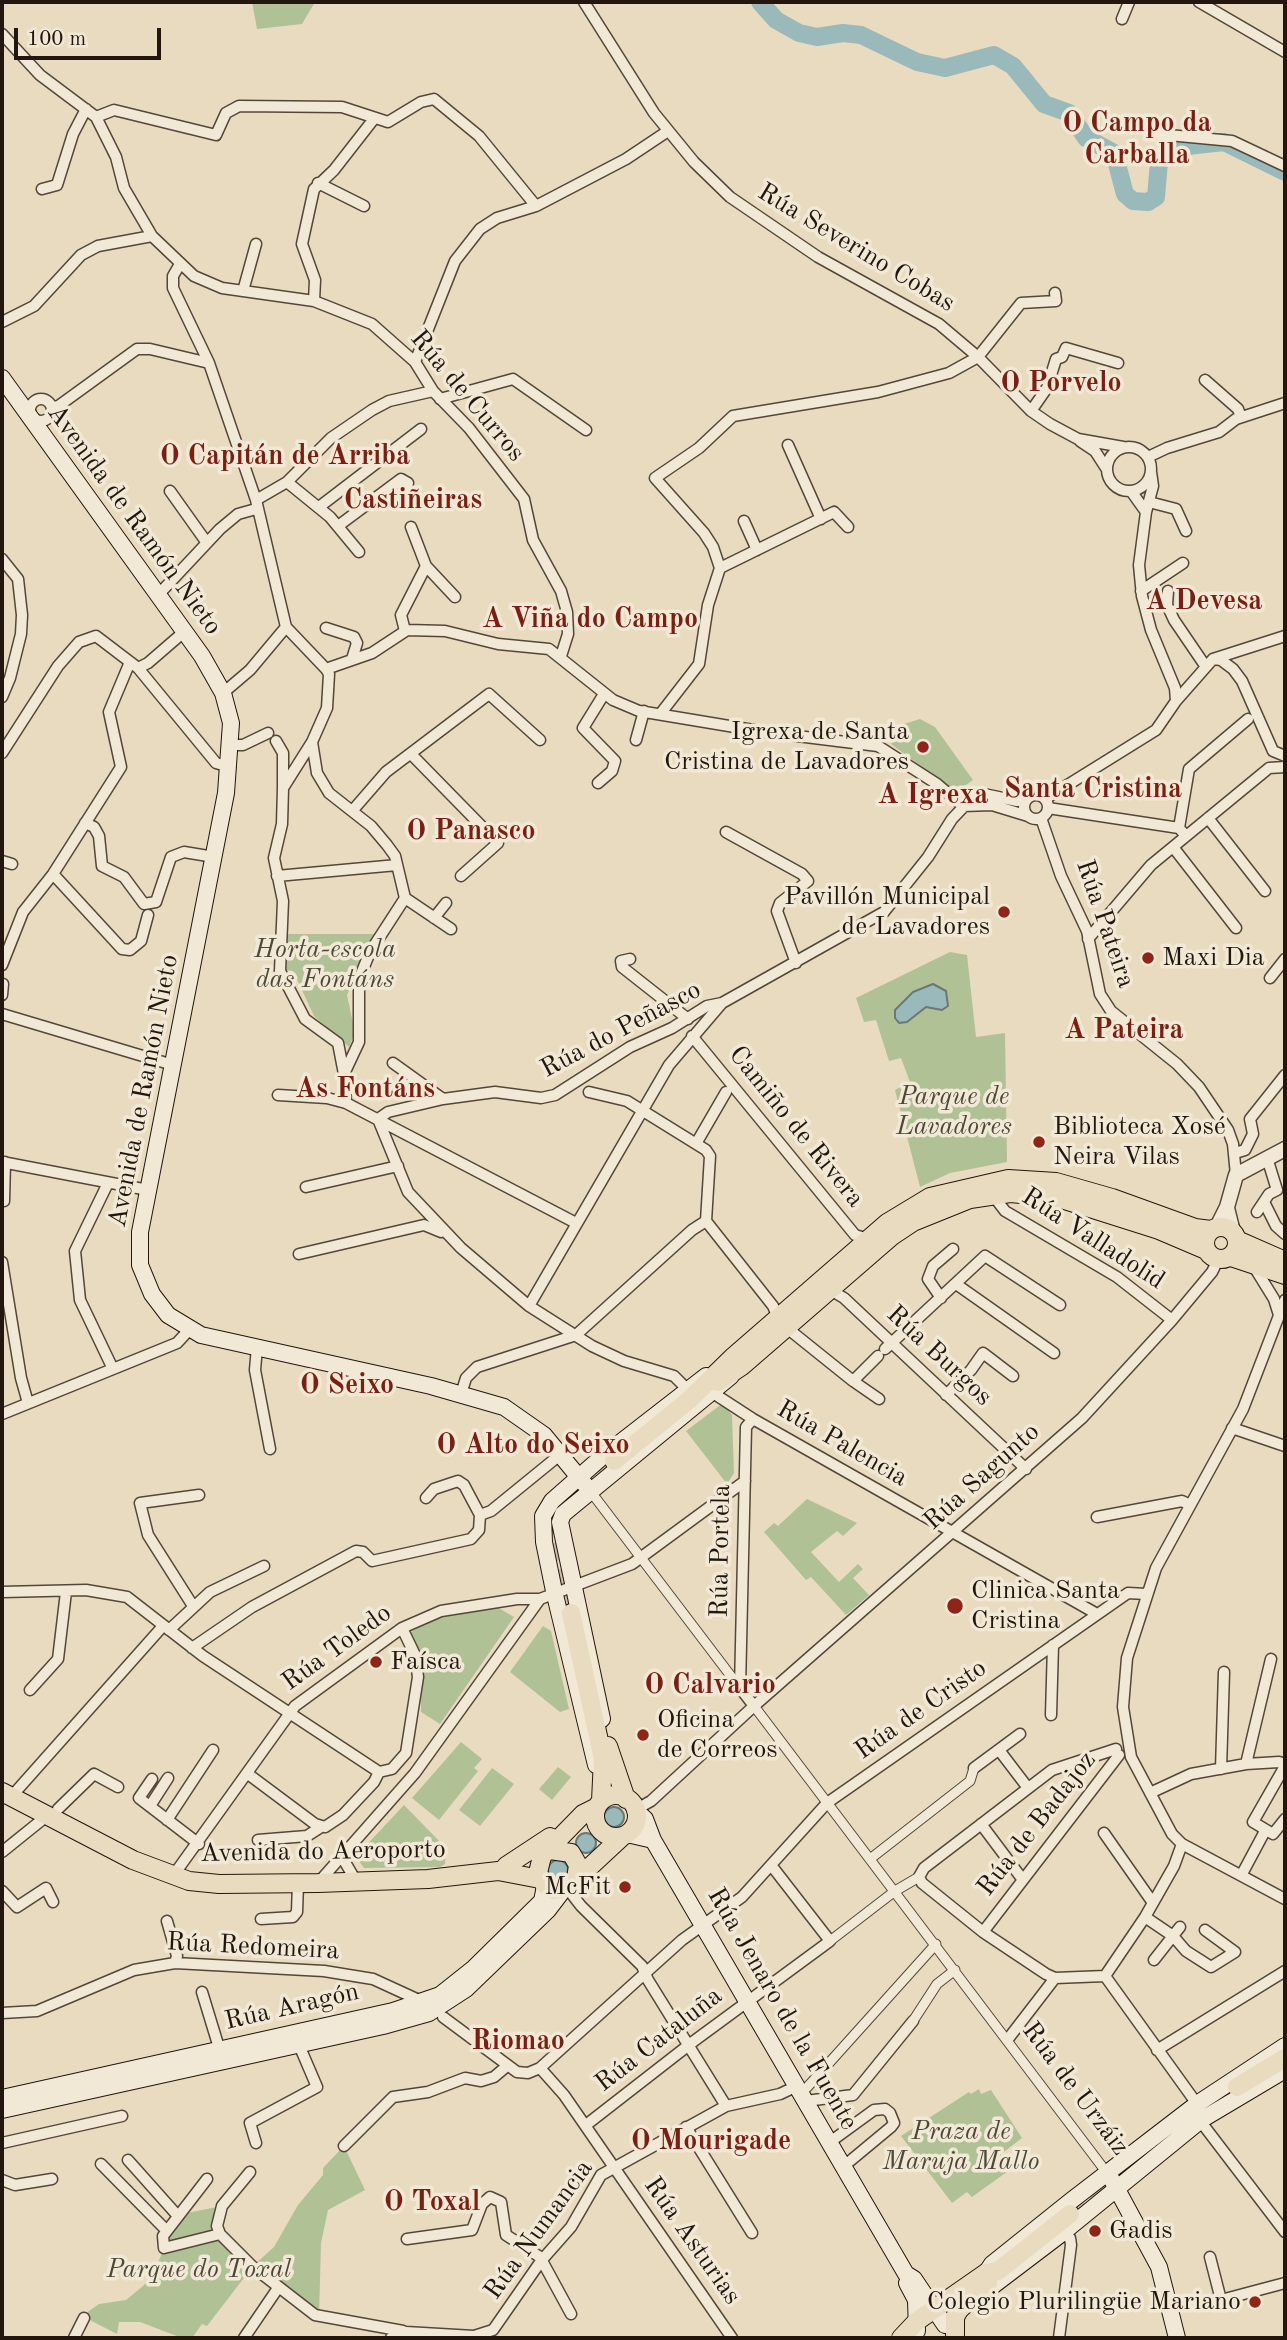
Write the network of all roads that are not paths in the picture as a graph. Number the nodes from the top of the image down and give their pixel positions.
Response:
1 (584, 2) edge
2 (1199, 2) edge
3 (1125, 3) edge
4 (1122, 19) dead end
5 (2, 34) edge
6 (1285, 52) edge
7 (86, 108) junction
8 (96, 117) junction
9 (373, 120) junction
10 (668, 131) junction
11 (1158, 134) dead end
12 (1285, 166) edge
13 (318, 183) junction
14 (42, 189) dead end
15 (364, 206) dead end
16 (536, 206) junction
17 (152, 236) junction
18 (256, 244) dead end
19 (180, 264) junction
20 (243, 291) junction
21 (1055, 292) dead end
22 (314, 301) junction
23 (2, 322) edge
24 (978, 357) junction
25 (415, 362) junction
26 (209, 363) junction
27 (1118, 363) dead end
28 (2, 378) edge
29 (1205, 380) dead end
30 (436, 395) junction
31 (1285, 403) edge
32 (52, 406) junction
33 (1031, 411) junction
34 (33, 416) junction
35 (1241, 417) junction
36 (421, 429) dead end
37 (586, 430) dead end
38 (1077, 439) junction
39 (788, 445) dead end
40 (1123, 447) junction
41 (1147, 457) junction
42 (1106, 468) junction
43 (1151, 472) junction
44 (288, 481) junction
45 (408, 483) dead end
46 (170, 491) dead end
47 (1131, 491) junction
48 (256, 504) junction
49 (318, 507) junction
50 (1147, 507) junction
51 (821, 519) junction
52 (744, 521) dead end
53 (338, 526) junction
54 (411, 527) dead end
55 (848, 527) dead end
56 (1186, 531) dead end
57 (207, 543) junction
58 (757, 550) junction
59 (359, 552) dead end
60 (2, 559) edge
61 (1183, 563) dead end
62 (426, 566) junction
63 (720, 568) junction
64 (1141, 590) junction
65 (1168, 591) dead end
66 (159, 594) junction
67 (455, 597) dead end
68 (286, 627) junction
69 (326, 628) dead end
70 (185, 631) junction
71 (405, 631) junction
72 (1285, 636) edge
73 (561, 656) junction
74 (352, 659) junction
75 (1210, 663) junction
76 (134, 665) junction
77 (326, 668) junction
78 (223, 693) junction
79 (604, 694) junction
80 (2, 697) edge
81 (1176, 701) junction
82 (644, 711) junction
83 (661, 713) junction
84 (1248, 719) dead end
85 (540, 740) dead end
86 (636, 740) dead end
87 (313, 742) junction
88 (232, 745) junction
89 (2, 753) edge
90 (411, 754) junction
91 (1285, 756) edge
92 (230, 767) junction
93 (1285, 767) edge
94 (598, 783) dead end
95 (283, 789) junction
96 (1030, 796) junction
97 (963, 806) junction
98 (1045, 808) junction
99 (353, 810) junction
100 (1028, 816) junction
101 (1208, 818) junction
102 (85, 823) junction
103 (726, 832) dead end
104 (1183, 832) junction
105 (1173, 847) junction
106 (214, 858) junction
107 (397, 864) junction
108 (53, 874) junction
109 (277, 876) junction
110 (461, 876) dead end
111 (1265, 891) dead end
112 (405, 898) junction
113 (446, 903) dead end
114 (148, 915) dead end
115 (434, 918) junction
116 (1236, 928) dead end
117 (452, 929) dead end
118 (1088, 939) junction
119 (630, 959) dead end
120 (1285, 960) edge
121 (796, 963) junction
122 (2, 965) edge
123 (1270, 978) dead end
124 (722, 1003) junction
125 (2, 1014) edge
126 (688, 1019) junction
127 (692, 1036) junction
128 (393, 1063) dead end
129 (173, 1065) junction
130 (344, 1074) junction
131 (1285, 1075) edge
132 (589, 1092) dead end
133 (726, 1092) dead end
134 (278, 1095) dead end
135 (443, 1098) junction
136 (346, 1103) junction
137 (643, 1109) junction
138 (378, 1119) junction
139 (697, 1142) junction
140 (1285, 1149) edge
141 (1235, 1153) junction
142 (1268, 1161) junction
143 (3, 1162) edge
144 (398, 1166) junction
145 (1236, 1175) junction
146 (108, 1183) junction
147 (306, 1187) dead end
148 (1281, 1190) edge
149 (148, 1191) junction
150 (992, 1194) junction
151 (4, 1201) dead end
152 (1264, 1202) junction
153 (1256, 1212) dead end
154 (706, 1221) junction
155 (576, 1223) junction
156 (444, 1232) junction
157 (1224, 1232) junction
158 (1285, 1234) edge
159 (868, 1239) junction
160 (953, 1249) dead end
161 (299, 1254) dead end
162 (1218, 1255) junction
163 (2, 1262) edge
164 (1251, 1262) junction
165 (1284, 1266) edge
166 (956, 1284) junction
167 (823, 1288) junction
168 (941, 1298) junction
169 (1285, 1300) edge
170 (529, 1306) junction
171 (1060, 1306) dead end
172 (1279, 1315) junction
173 (1172, 1320) junction
174 (780, 1325) junction
175 (189, 1330) junction
176 (576, 1335) junction
177 (257, 1347) junction
178 (885, 1349) junction
179 (1054, 1353) dead end
180 (736, 1362) junction
181 (113, 1369) junction
182 (1013, 1376) dead end
183 (853, 1381) junction
184 (713, 1393) junction
185 (461, 1394) junction
186 (688, 1394) junction
187 (947, 1395) junction
188 (879, 1399) dead end
189 (28, 1403) junction
190 (2, 1413) edge
191 (753, 1419) junction
192 (1232, 1428) junction
193 (1285, 1446) edge
194 (270, 1449) dead end
195 (561, 1454) junction
196 (614, 1461) tunnel mouth
197 (1026, 1469) junction
198 (580, 1479) junction
199 (745, 1481) junction
200 (591, 1492) junction
201 (199, 1495) dead end
202 (426, 1498) dead end
203 (1190, 1505) junction
204 (480, 1515) junction
205 (1097, 1517) dead end
206 (953, 1533) junction
207 (642, 1560) junction
208 (264, 1566) dead end
209 (573, 1585) junction
210 (2, 1592) edge
211 (66, 1592) junction
212 (1146, 1594) junction
213 (547, 1595) junction
214 (193, 1606) junction
215 (571, 1613) tunnel mouth
216 (1097, 1614) junction
217 (166, 1628) junction
218 (402, 1628) junction
219 (1053, 1645) junction
220 (192, 1648) junction
221 (1271, 1659) dead end
222 (1224, 1672) dead end
223 (585, 1673) junction
224 (740, 1688) junction
225 (30, 1690) dead end
226 (754, 1706) junction
227 (291, 1712) junction
228 (1051, 1715) dead end
229 (602, 1719) junction
230 (1020, 1734) dead end
231 (1126, 1737) junction
232 (213, 1750) dead end
233 (999, 1750) junction
234 (1117, 1752) junction
235 (1131, 1757) junction
236 (1246, 1764) junction
237 (1285, 1765) edge
238 (974, 1769) joint
239 (1221, 1769) junction
240 (379, 1772) junction
241 (602, 1772) junction
242 (248, 1774) junction
243 (168, 1778) dead end
244 (152, 1779) dead end
245 (118, 1787) dead end
246 (1028, 1788) junction
247 (1150, 1793) junction
248 (6, 1794) edge
249 (827, 1803) junction
250 (599, 1804) junction
251 (631, 1805) junction
252 (150, 1806) junction
253 (53, 1812) junction
254 (167, 1819) junction
255 (1285, 1819) edge
256 (981, 1824) junction
257 (321, 1827) junction
258 (568, 1828) junction
259 (1265, 1831) junction
260 (1104, 1833) dead end
261 (625, 1835) junction
262 (258, 1840) dead end
263 (653, 1840) junction
264 (199, 1844) junction
265 (1182, 1844) junction
266 (2, 1852) edge
267 (546, 1853) junction
268 (870, 1858) junction
269 (338, 1860) junction
270 (771, 1865) junction
271 (502, 1869) junction
272 (1242, 1874) junction
273 (173, 1876) junction
274 (919, 1877) junction
275 (1023, 1880) junction
276 (349, 1882) junction
277 (542, 1882) junction
278 (298, 1883) junction
279 (318, 1883) junction
280 (569, 1885) junction
281 (2, 1891) edge
282 (895, 1891) junction
283 (1285, 1899) edge
284 (53, 1902) dead end
285 (1153, 1903) junction
286 (1145, 1917) junction
287 (261, 1919) dead end
288 (167, 1921) dead end
289 (703, 1926) junction
290 (1205, 1930) dead end
291 (1177, 1931) junction
292 (983, 1932) junction
293 (830, 1941) junction
294 (936, 1944) junction
295 (1154, 1960) dead end
296 (174, 1963) junction
297 (955, 1970) junction
298 (1285, 1971) edge
299 (645, 1973) junction
300 (1105, 1976) junction
301 (1055, 1978) junction
302 (202, 1992) dead end
303 (421, 2001) junction
304 (747, 2001) junction
305 (440, 2007) junction
306 (4, 2009) edge
307 (914, 2021) joint
308 (1008, 2039) junction
309 (299, 2045) junction
310 (1285, 2046) edge
311 (689, 2047) junction
312 (220, 2050) junction
313 (1157, 2050) junction
314 (1285, 2058) edge
315 (507, 2066) junction
316 (540, 2068) junction
317 (1285, 2070) edge
318 (1237, 2087) tunnel mouth
319 (802, 2094) junction
320 (2, 2098) edge
321 (726, 2106) junction
322 (1204, 2109) junction
323 (2, 2110) edge
324 (122, 2116) dead end
325 (586, 2125) junction
326 (686, 2127) junction
327 (830, 2142) junction
328 (2, 2143) edge
329 (256, 2143) dead end
330 (344, 2146) dead end
331 (128, 2160) dead end
332 (101, 2164) dead end
333 (844, 2166) junction
334 (614, 2167) junction
335 (250, 2172) dead end
336 (1105, 2175) junction
337 (2, 2179) edge
338 (52, 2179) dead end
339 (207, 2179) dead end
340 (1116, 2189) junction
341 (1076, 2209) junction
342 (177, 2215) junction
343 (166, 2230) junction
344 (1285, 2232) edge
345 (752, 2233) dead end
346 (220, 2234) junction
347 (1061, 2234) junction
348 (407, 2239) dead end
349 (1210, 2257) dead end
350 (541, 2261) junction
351 (1285, 2283) edge
352 (278, 2288) junction
353 (918, 2292) junction
354 (961, 2299) junction
355 (571, 2314) dead end
356 (84, 2318) dead end
357 (496, 2328) junction
358 (928, 2328) edge
359 (406, 2332) junction
360 (74, 2338) edge
361 (244, 2338) edge
362 (391, 2338) edge
363 (502, 2338) edge
364 (733, 2338) edge
365 (1059, 2338) edge
366 (1177, 2338) edge

1 - 10 street, Rúa Severino Cobas
2 - 6 street
3 - 4 street
5 - 7 street, Rúa de Curros
7 - 8 street, Rúa de Curros
7 - 14 street
8 - 9 street
8 - 17 street, Rúa de Curros
9 - 13 street
9 - 16 street
10 - 16 street
10 - 24 street, Rúa Severino Cobas
11 - 12 street
13 - 15 street
13 - 22 street
16 - 25 street
17 - 19 street, Rúa de Curros
17 - 23 street
18 - 20 street
19 - 20 street, Rúa de Curros
19 - 26 street
20 - 22 street, Rúa de Curros
21 - 24 street
22 - 25 street, Rúa de Curros
24 - 33 street, Rúa Severino Cobas
24 - 63 street
25 - 30 street, Rúa de Curros
26 - 32 street
26 - 48 street
27 - 33 street
28 - 34 main road, Avenida de Ramón Nieto
29 - 35 street
30 - 37 street
30 - 44 street
30 - 73 street, Rúa de Curros
31 - 35 street
32 - 34 street
32 - 34 street
33 - 38 street, Rúa Severino Cobas
34 - 66 main road, Avenida de Ramón Nieto
35 - 41 street
36 - 49 street
38 - 40 street, Rúa Severino Cobas
38 - 42 street
39 - 51 street
40 - 41 street
40 - 42 street
41 - 43 street
42 - 47 street
43 - 47 street
43 - 50 street
44 - 48 street
44 - 49 street
45 - 53 street
46 - 57 street
47 - 50 street
48 - 57 street
48 - 68 street
49 - 53 street
50 - 56 street
50 - 64 street
51 - 55 street
51 - 58 street
52 - 58 street
53 - 59 street
54 - 62 street
57 - 66 street
58 - 63 street
60 - 80 street
61 - 64 street
62 - 67 street
62 - 71 street
63 - 83 street
64 - 81 street
65 - 75 street
66 - 70 main road, Avenida de Ramón Nieto
68 - 77 street
68 - 78 street
69 - 74 street
70 - 76 street
70 - 78 main road, Avenida de Ramón Nieto
71 - 73 street
71 - 74 street
72 - 75 street
73 - 79 street
74 - 77 street
75 - 81 street
75 - 91 street
76 - 89 street
76 - 92 street
76 - 102 street
77 - 87 street
78 - 88 main road, Avenida de Ramón Nieto
79 - 82 street
79 - 94 street
81 - 98 street
82 - 83 street
82 - 86 street
83 - 97 street
84 - 104 street
85 - 90 street
87 - 95 street
87 - 99 street
88 - 92 main road, Avenida de Ramón Nieto
88 - 95 street
90 - 99 street
90 - 110 street
92 - 106 main road, Avenida de Ramón Nieto
93 - 101 street
95 - 109 street
96 - 97 street
96 - 98 street
96 - 100 street
97 - 100 street
97 - 121 street, Rúa do Peñasco
98 - 100 street
98 - 104 street
98 - 118 street, Rúa Pateira
99 - 107 street
101 - 104 street
101 - 111 street
102 - 106 street
102 - 108 street
103 - 121 street
104 - 105 street
105 - 116 street
105 - 118 street
106 - 129 main road, Avenida de Ramón Nieto
107 - 109 street
107 - 112 street
108 - 114 street, Avenida de Ramón Nieto
108 - 122 street
109 - 130 street
112 - 115 street
112 - 130 street
113 - 115 street
115 - 117 street
118 - 141 street, Rúa Pateira
119 - 126 street
120 - 123 street
121 - 124 street, Rúa do Peñasco
124 - 126 street, Rúa do Peñasco
124 - 127 street
125 - 129 street
126 - 135 street, Rúa do Peñasco
127 - 137 street
127 - 159 street, Camiño de Rivera
128 - 135 street
129 - 149 main road, Avenida de Ramón Nieto
130 - 136 street
131 - 141 street
132 - 137 street
133 - 139 street
134 - 136 street
135 - 138 street, Rúa do Peñasco
136 - 138 street
137 - 139 street
137 - 155 street
138 - 144 street
138 - 155 street
139 - 154 street
140 - 142 street
141 - 145 street, Rúa Pateira
142 - 145 street
142 - 148 street
143 - 146 street
143 - 151 street
144 - 147 street
144 - 156 street
145 - 157 street, Rúa Pateira
146 - 149 street
146 - 181 street
148 - 152 street
149 - 175 main road, Avenida de Ramón Nieto
150 - 162 main road
150 - 167 main road
150 - 173 street, Rúa Valladolid
152 - 153 street
152 - 158 street
154 - 174 street
154 - 176 street
155 - 170 street
156 - 161 street
156 - 170 street
157 - 159 main road
157 - 162 main road
157 - 162 main road
157 - 165 main road
159 - 167 main road
160 - 168 street
162 - 164 main road
162 - 173 street, Rúa Sagunto
163 - 189 street
164 - 165 main road
164 - 172 street
166 - 168 street
166 - 171 street
166 - 179 street
167 - 174 main road
167 - 178 street, Rúa Burgos
168 - 178 street
169 - 172 street
170 - 176 street
172 - 192 street
173 - 197 street, Rúa Sagunto
174 - 180 main road
174 - 183 street
175 - 177 main road, Avenida de Ramón Nieto
175 - 181 street
176 - 185 street
176 - 186 street
177 - 185 main road, Avenida de Ramón Nieto
177 - 194 street
178 - 183 street
178 - 187 street, Rúa Burgos
180 - 184 main road
180 - 186 main road
181 - 189 street
182 - 187 street
183 - 188 street
184 - 191 street, Rúa Palencia
184 - 200 main road
185 - 195 main road, Avenida de Ramón Nieto
186 - 196 main road
186 - 198 main road
187 - 197 street, Rúa Burgos
189 - 190 street
191 - 199 street, Rúa Portela
191 - 206 street, Rúa Palencia
192 - 193 street
192 - 203 street
195 - 198 main road, Avenida de Ramón Nieto
195 - 204 street
197 - 206 street, Rúa Sagunto
198 - 200 main road, Avenida de Ramón Nieto
198 - 213 main road
199 - 207 street, Rúa Toledo
199 - 224 street, Rúa Portela
200 - 207 street, Avenida de Ramón Nieto
200 - 209 main road
201 - 214 street
202 - 204 street
203 - 205 street
203 - 212 street
204 - 220 street
206 - 216 street, Rúa Palencia
206 - 226 street, Rúa Sagunto
207 - 209 street, Rúa Toledo
207 - 224 street, Rúa de Urzáiz
208 - 214 street
209 - 213 street, Rúa Toledo
209 - 229 main road
210 - 211 street, Rúa Toledo
211 - 217 street, Rúa Toledo
211 - 225 street
212 - 216 street, Rúa de Cristo
212 - 231 street
213 - 218 street, Rúa Toledo
213 - 241 main road
213 - 269 street
214 - 217 street
215 - 223 main road
216 - 219 street, Rúa de Cristo
217 - 220 street, Rúa Toledo
217 - 248 street
218 - 227 street, Rúa Toledo
218 - 240 street
219 - 228 street
219 - 249 street, Rúa de Cristo
220 - 227 street, Rúa Toledo
221 - 236 street
222 - 239 street
223 - 229 main road
223 - 241 main road
224 - 226 street, Rúa de Urzáiz
226 - 249 street, Rúa de Urzáiz
226 - 251 street
227 - 240 street
227 - 242 street
229 - 251 main road
230 - 233 street
231 - 234 street
231 - 235 street
232 - 254 street
233 - 238 street
233 - 246 street
234 - 235 street, Rúa de Badajoz
234 - 246 street
234 - 275 street, Rúa de Badajoz
235 - 247 street
236 - 237 street
236 - 239 street
237 - 259 street
238 - 268 street
239 - 247 street
240 - 257 street
241 - 250 main road
242 - 257 street
242 - 264 street
243 - 252 street
244 - 252 street
245 - 253 street
246 - 256 street
247 - 265 street
248 - 253 main road, Avenida do Aeroporto
249 - 268 street, Rúa de Urzáiz
249 - 270 street, Rúa de Cristo
250 - 251 main road
250 - 258 main road
250 - 261 main road
251 - 261 main road, Rúa Aragón
251 - 263 main road, Rúa Jenaro de la Fuente
252 - 254 street
253 - 266 street
253 - 273 main road, Avenida do Aeroporto
254 - 264 street
255 - 259 street
256 - 274 street
256 - 275 street
257 - 262 street
258 - 267 main road
258 - 271 main road
259 - 272 street
260 - 285 street
261 - 263 main road
261 - 280 main road, Rúa Aragón
263 - 289 main road, Rúa Jenaro de la Fuente
264 - 273 street
265 - 272 street
265 - 285 street
267 - 271 main road, Avenida do Aeroporto
267 - 277 main road, Rúa Aragón
267 - 280 main road
268 - 282 street, Rúa de Urzáiz
269 - 276 street
269 - 279 street
270 - 289 street, Rúa de Cristo
270 - 293 street
271 - 276 main road, Avenida do Aeroporto
271 - 277 main road, Avenida do Aeroporto
272 - 283 street
273 - 278 main road, Avenida do Aeroporto
274 - 282 street
274 - 292 street
275 - 292 street, Rúa de Badajoz
276 - 279 main road, Avenida do Aeroporto
277 - 280 main road
277 - 305 main road, Rúa Aragón
278 - 279 main road, Avenida do Aeroporto
278 - 287 street, Rúa Redomeira
280 - 299 street
280 - 305 main road, Rúa Aragón
281 - 284 street
282 - 293 street, Rúa Cataluña
282 - 294 street, Rúa de Urzáiz
285 - 286 street
286 - 291 street
286 - 300 street
288 - 296 street
289 - 299 street, Rúa de Cristo
289 - 304 main road, Rúa Jenaro de la Fuente
290 - 291 street
291 - 295 street
292 - 301 street
293 - 304 street, Rúa Cataluña
294 - 297 street, Rúa de Urzáiz
294 - 319 street
296 - 303 street, Rúa Redomeira
296 - 306 street, Rúa Redomeira
297 - 307 street, Rúa Numancia
297 - 308 street, Rúa de Urzáiz
298 - 313 street
299 - 311 street
299 - 316 street, Rúa de Cristo
300 - 301 street
300 - 313 street
301 - 308 street
302 - 312 street
303 - 305 main road, Rúa Aragón
303 - 312 main road, Rúa Aragón
304 - 311 street, Rúa Cataluña
304 - 319 main road, Rúa Jenaro de la Fuente
305 - 309 main road, Rúa Aragón
305 - 315 street
307 - 319 street, Rúa Numancia
308 - 336 street, Rúa de Urzáiz
309 - 323 main road, Rúa Aragón
309 - 329 street, Rúa Aragón
310 - 322 main road
311 - 321 street
311 - 325 street, Rúa Cataluña
312 - 320 main road, Rúa Aragón
313 - 322 street
314 - 318 main road
315 - 316 street
315 - 330 street
316 - 325 street, Rúa Asturias
317 - 322 main road
319 - 321 street, Rúa Numancia
319 - 327 main road, Rúa Jenaro de la Fuente
321 - 326 street, Rúa Numancia
322 - 336 main road
322 - 340 main road
322 - 344 street
324 - 328 street
325 - 334 street, Rúa Asturias
326 - 334 street, Rúa Numancia
326 - 345 street
327 - 333 main road, Rúa Jenaro de la Fuente
327 - 333 street
331 - 342 street
332 - 343 street
333 - 353 main road, Rúa Jenaro de la Fuente
334 - 350 street, Rúa Numancia
334 - 364 street, Rúa Asturias
335 - 346 street
336 - 340 main road, Rúa de Urzáiz
336 - 341 main road
337 - 338 street
339 - 342 street
340 - 341 main road
340 - 366 main road, Rúa de Urzáiz
341 - 347 main road
341 - 354 main road
342 - 343 street
343 - 346 street
346 - 352 street
347 - 354 main road
347 - 365 street
348 - 350 street
349 - 351 street
350 - 355 street
350 - 357 street, Rúa Numancia
352 - 359 street
352 - 361 street
353 - 354 main road
353 - 358 main road
353 - 358 main road, Rúa Jenaro de la Fuente
354 - 358 main road
354 - 358 main road
356 - 360 street
357 - 359 street, Rúa Numancia
357 - 363 street
359 - 362 street, Rúa Numancia

